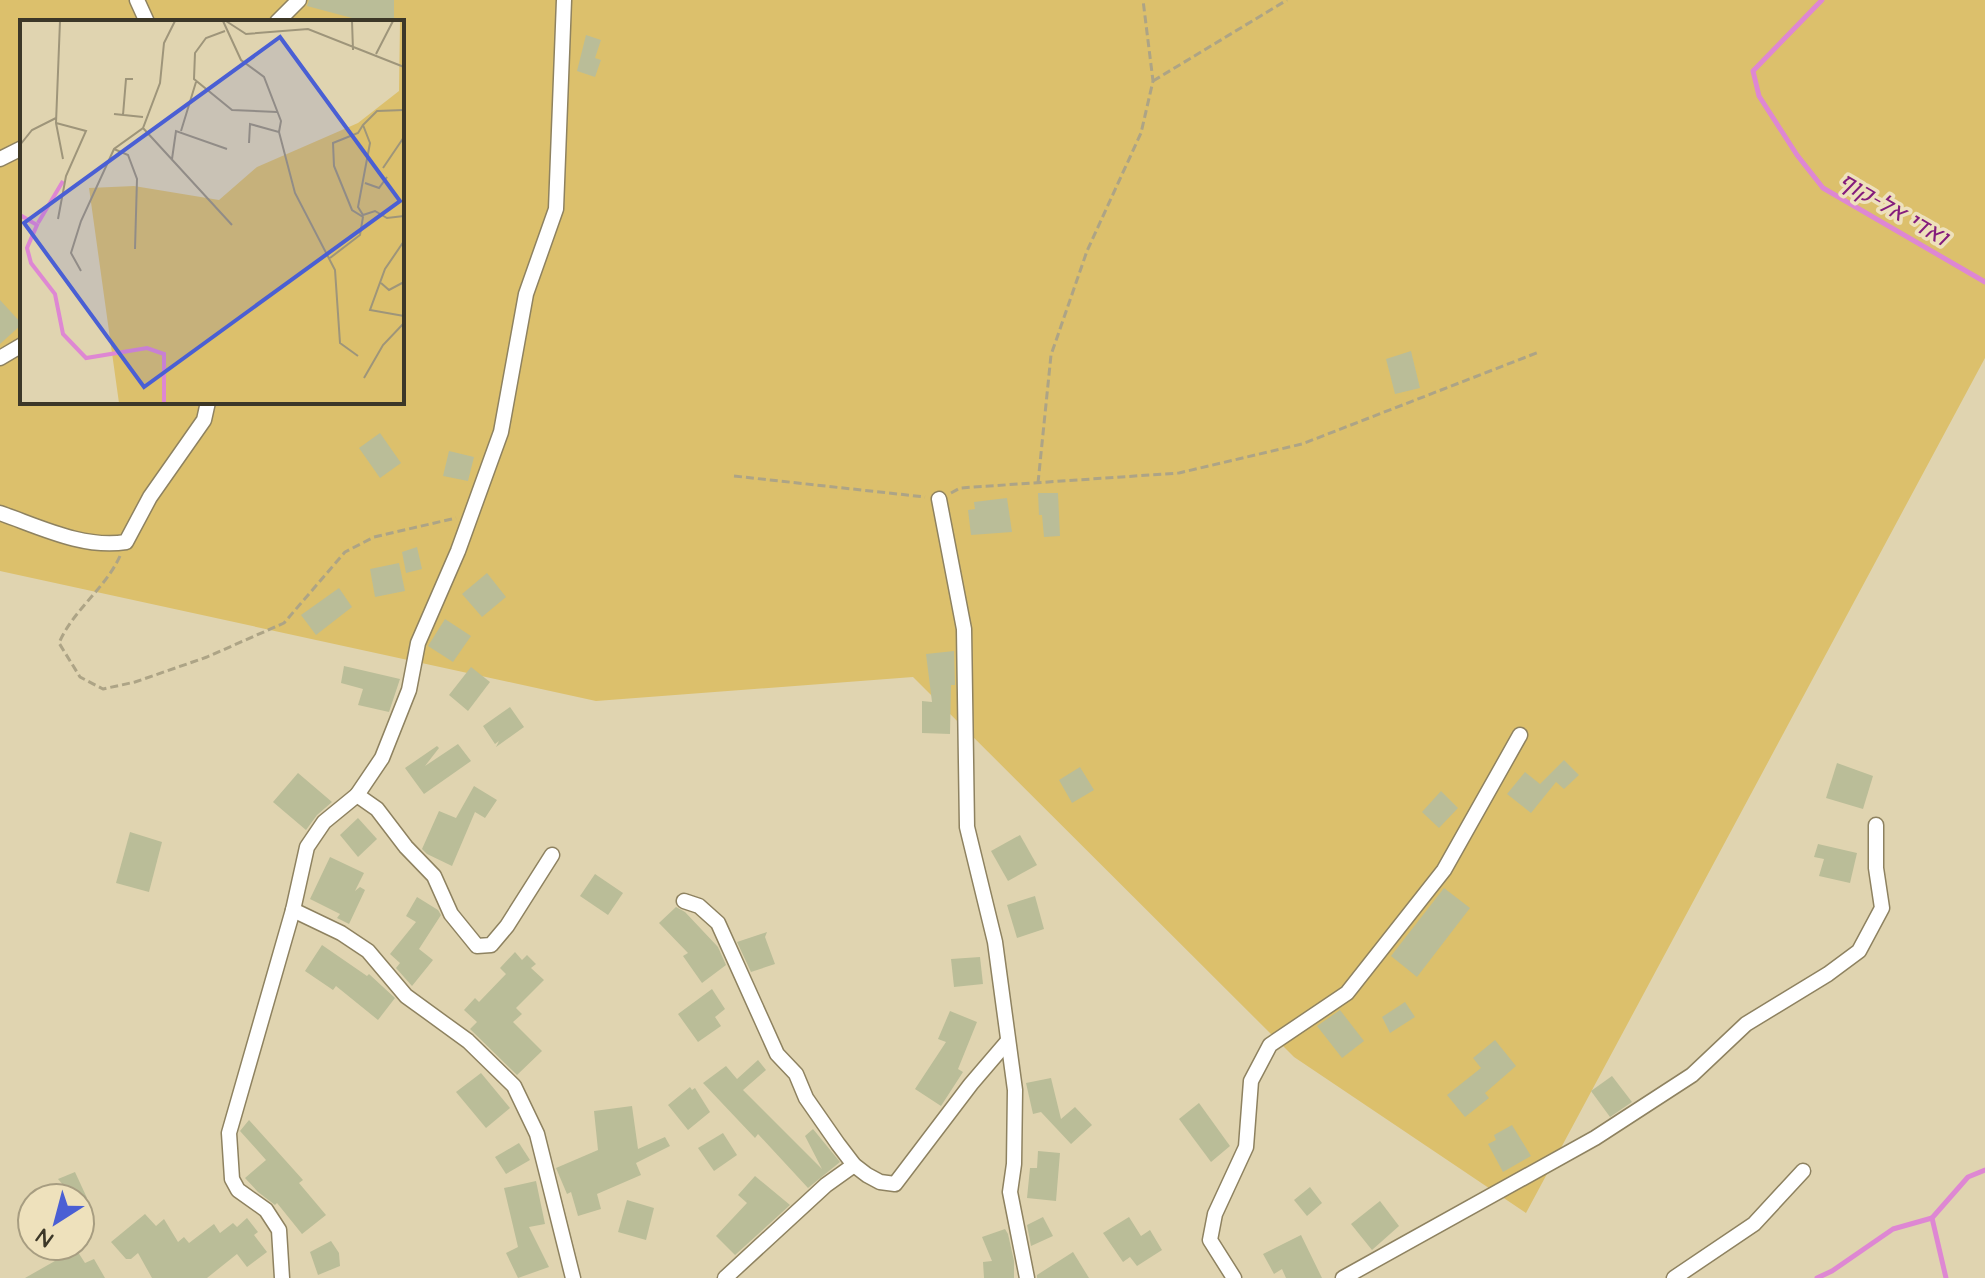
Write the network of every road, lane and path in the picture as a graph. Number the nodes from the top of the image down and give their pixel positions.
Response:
1 (137, 0) edge
2 (299, 0) edge
3 (564, 0) edge
4 (1143, 0) edge
5 (1287, 0) edge
6 (146, 20) edge
7 (279, 20) edge
8 (1153, 81) junction
9 (20, 149) edge
10 (0, 159) edge
11 (20, 346) edge
12 (1539, 352) dead end
13 (0, 358) edge
14 (208, 404) edge
15 (734, 476) dead end
16 (1038, 483) junction
17 (939, 499) junction
18 (0, 513) edge
19 (471, 514) junction
20 (126, 542) junction
21 (1520, 735) dead end
22 (357, 795) junction
23 (1876, 825) dead end
24 (552, 855) dead end
25 (684, 901) dead end
26 (293, 910) junction
27 (1007, 1042) junction
28 (854, 1165) junction
29 (1803, 1171) dead end
30 (282, 1278) edge
31 (573, 1278) edge
32 (725, 1278) edge
33 (1027, 1278) edge
34 (1234, 1278) edge
35 (1343, 1278) edge
36 (1674, 1278) edge

1 - 6 street
2 - 7 street
3 - 19 street
4 - 8 path
5 - 8 path
8 - 16 path
9 - 10 street
11 - 13 street
12 - 16 path
14 - 20 street
15 - 17 path
16 - 17 path
17 - 27 street
18 - 20 street
19 - 20 path
19 - 22 street
21 - 34 street
22 - 24 street
22 - 26 street
23 - 35 street
25 - 28 street
26 - 30 street
26 - 31 street
27 - 28 street
27 - 33 street
28 - 32 street
29 - 36 street

